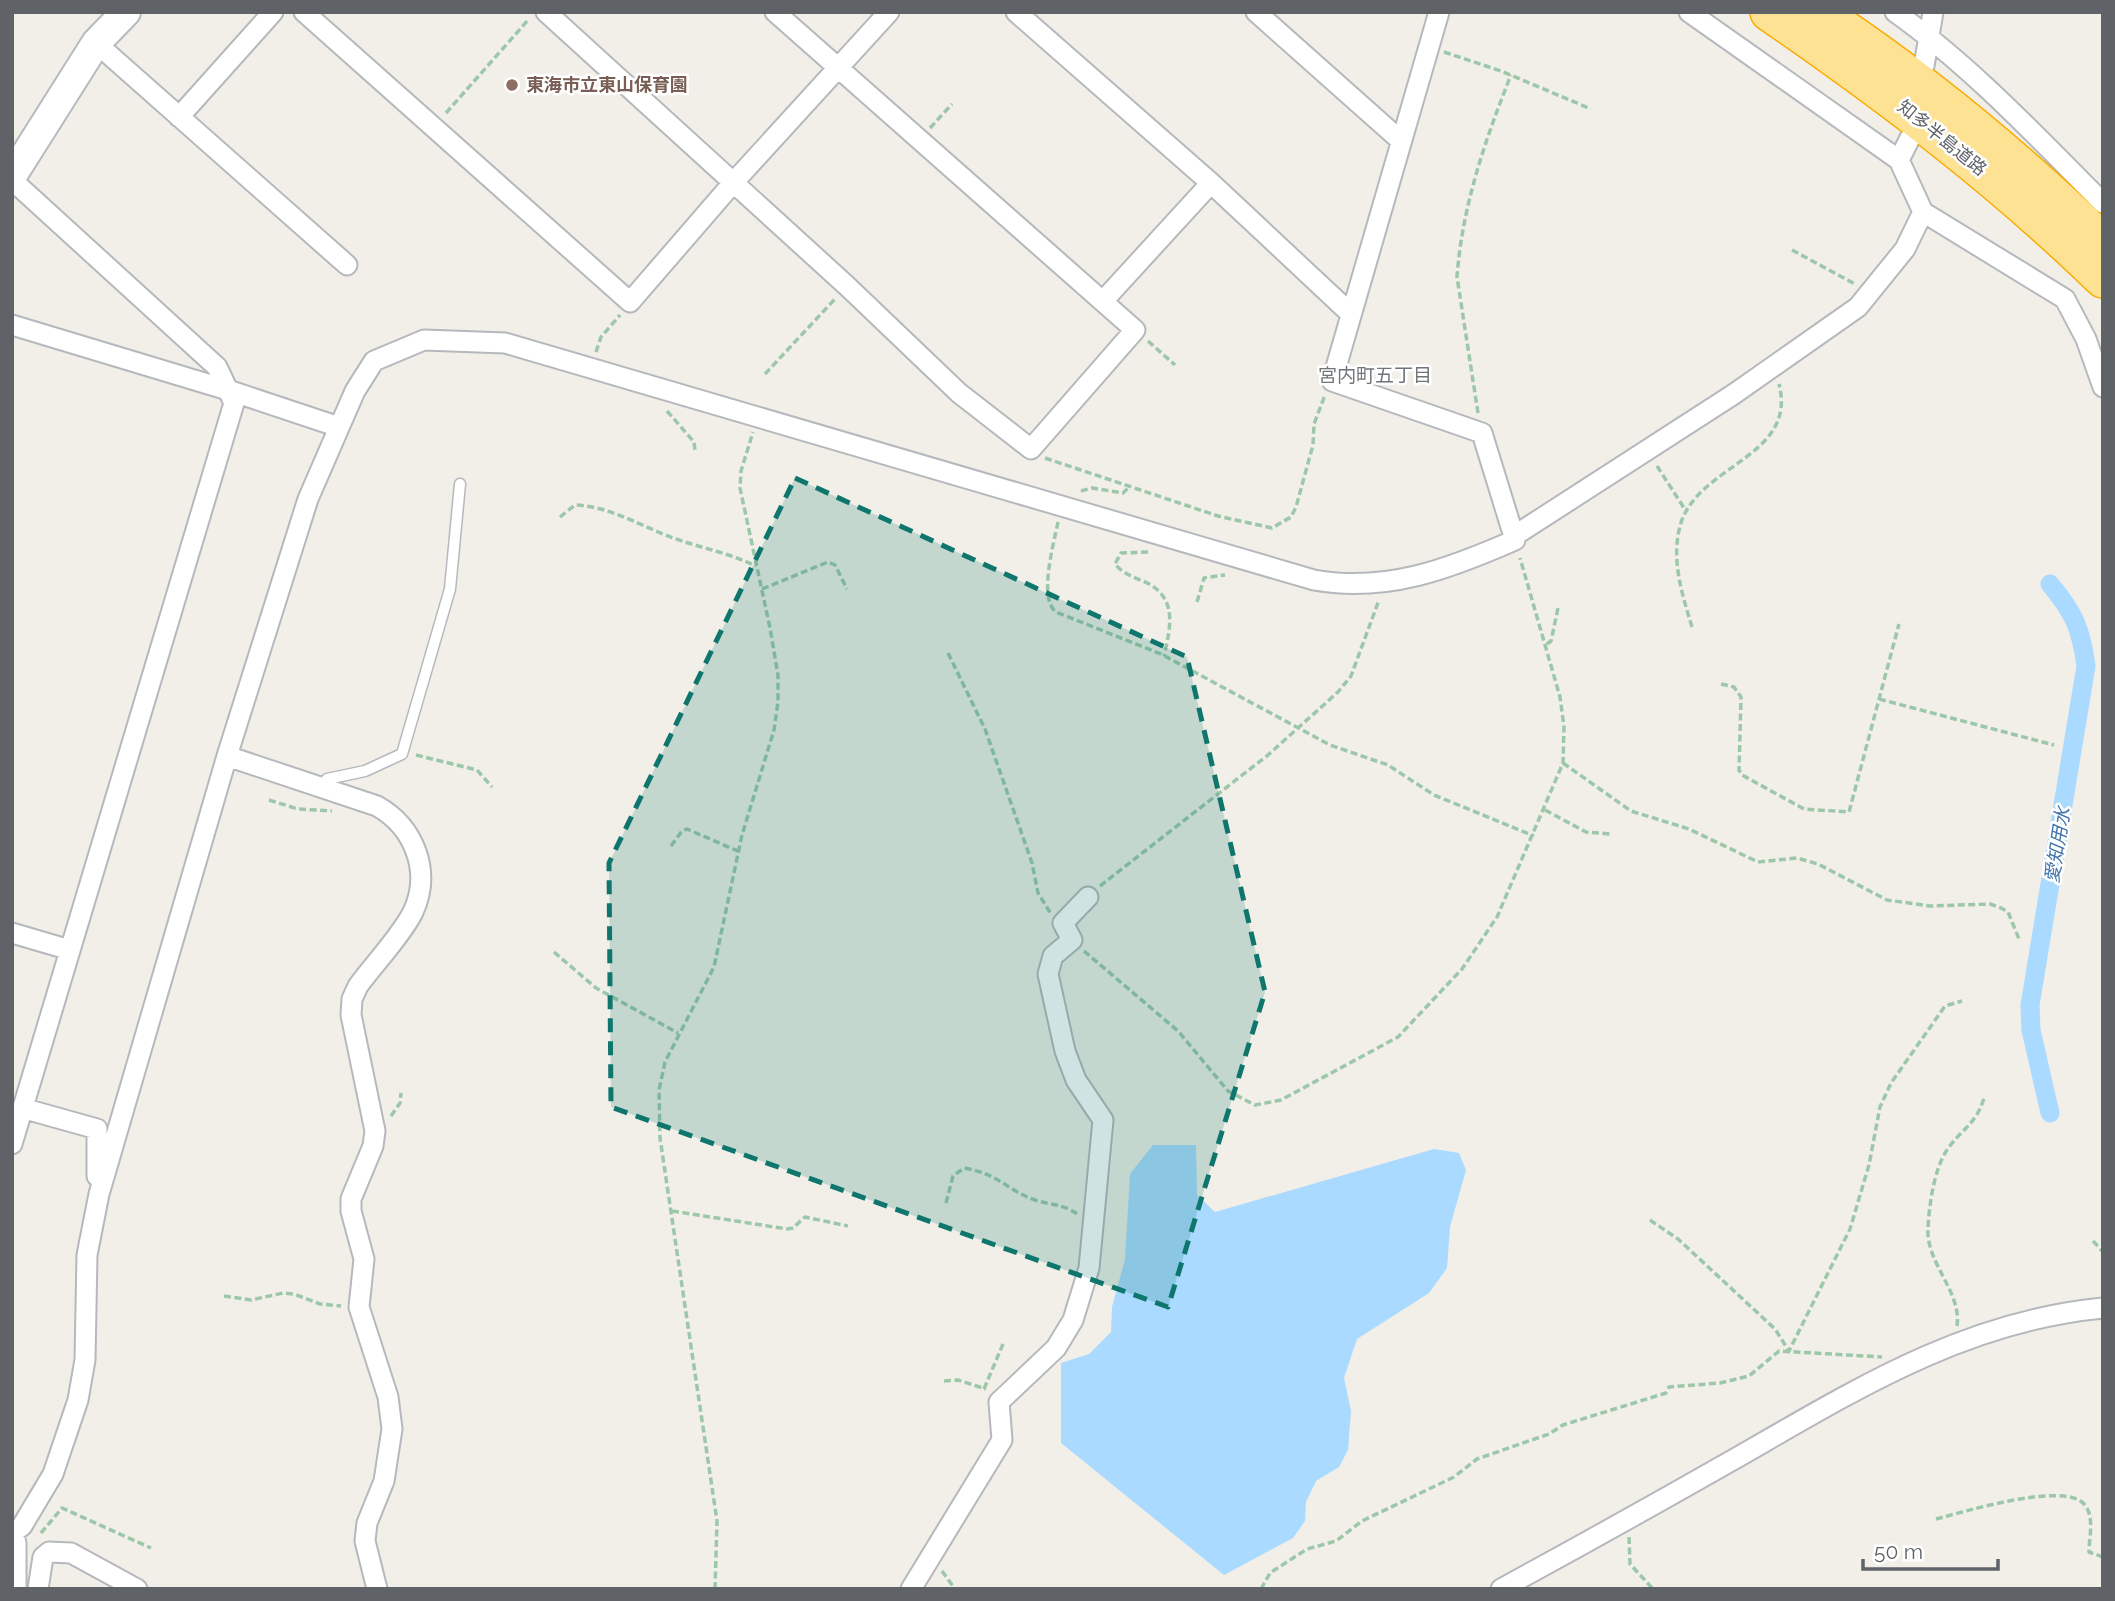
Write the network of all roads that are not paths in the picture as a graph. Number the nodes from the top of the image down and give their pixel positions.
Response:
1 (126, 12) edge
2 (273, 12) edge
3 (304, 12) edge
4 (546, 12) edge
5 (775, 12) edge
6 (889, 12) edge
7 (1016, 12) edge
8 (1256, 12) edge
9 (1439, 12) edge
10 (1689, 12) edge
11 (1769, 12) edge
12 (1819, 12) edge
13 (1895, 12) edge
14 (1933, 12) edge
15 (1928, 36) junction
16 (96, 43) junction
17 (1924, 66) dead end
18 (838, 71) junction
19 (180, 117) junction
20 (1910, 138) dead end
21 (1400, 140) junction
22 (1899, 160) junction
23 (12, 178) edge
24 (1211, 183) junction
25 (732, 184) junction
26 (2103, 203) edge
27 (1923, 212) junction
28 (2103, 242) edge
29 (347, 265) dead end
30 (2103, 279) edge
31 (1103, 300) junction
32 (1351, 314) junction
33 (12, 325) edge
34 (2103, 387) edge
35 (231, 391) junction
36 (339, 427) junction
37 (460, 484) dead end
38 (1514, 538) junction
39 (227, 756) junction
40 (322, 787) junction
41 (1088, 897) road end
42 (12, 933) edge
43 (70, 950) junction
44 (19, 1103) edge
45 (12, 1144) edge
46 (102, 1183) junction
47 (2103, 1308) edge
48 (12, 1533) edge
49 (114, 1583) edge
50 (16, 1589) edge
51 (38, 1589) edge
52 (137, 1589) edge
53 (377, 1589) edge
54 (911, 1589) edge
55 (1501, 1589) edge

1 - 16 street
2 - 19 street
3 - 25 street
4 - 25 street
5 - 18 street
6 - 18 street
7 - 24 street
8 - 21 street
9 - 21 street
10 - 22 street
11 - 30 highway, 知多半島道路
12 - 28 highway, 知多半島道路
13 - 15 street
14 - 15 street
15 - 17 street
15 - 26 street
16 - 19 street
16 - 23 street
18 - 25 street
18 - 31 street
19 - 29 street
20 - 22 street
21 - 32 street
22 - 27 street
23 - 35 street
24 - 31 street
24 - 32 street
25 - 31 street
27 - 34 street
27 - 38 street
32 - 38 street
33 - 35 street
35 - 36 street
35 - 43 street
36 - 38 street
36 - 39 street
37 - 40 lane
39 - 40 street
39 - 46 street
40 - 53 street
41 - 54 street
42 - 43 street
43 - 44 street
44 - 45 street
44 - 46 street
46 - 48 street
47 - 55 street
48 - 50 street
49 - 51 street
49 - 52 street

